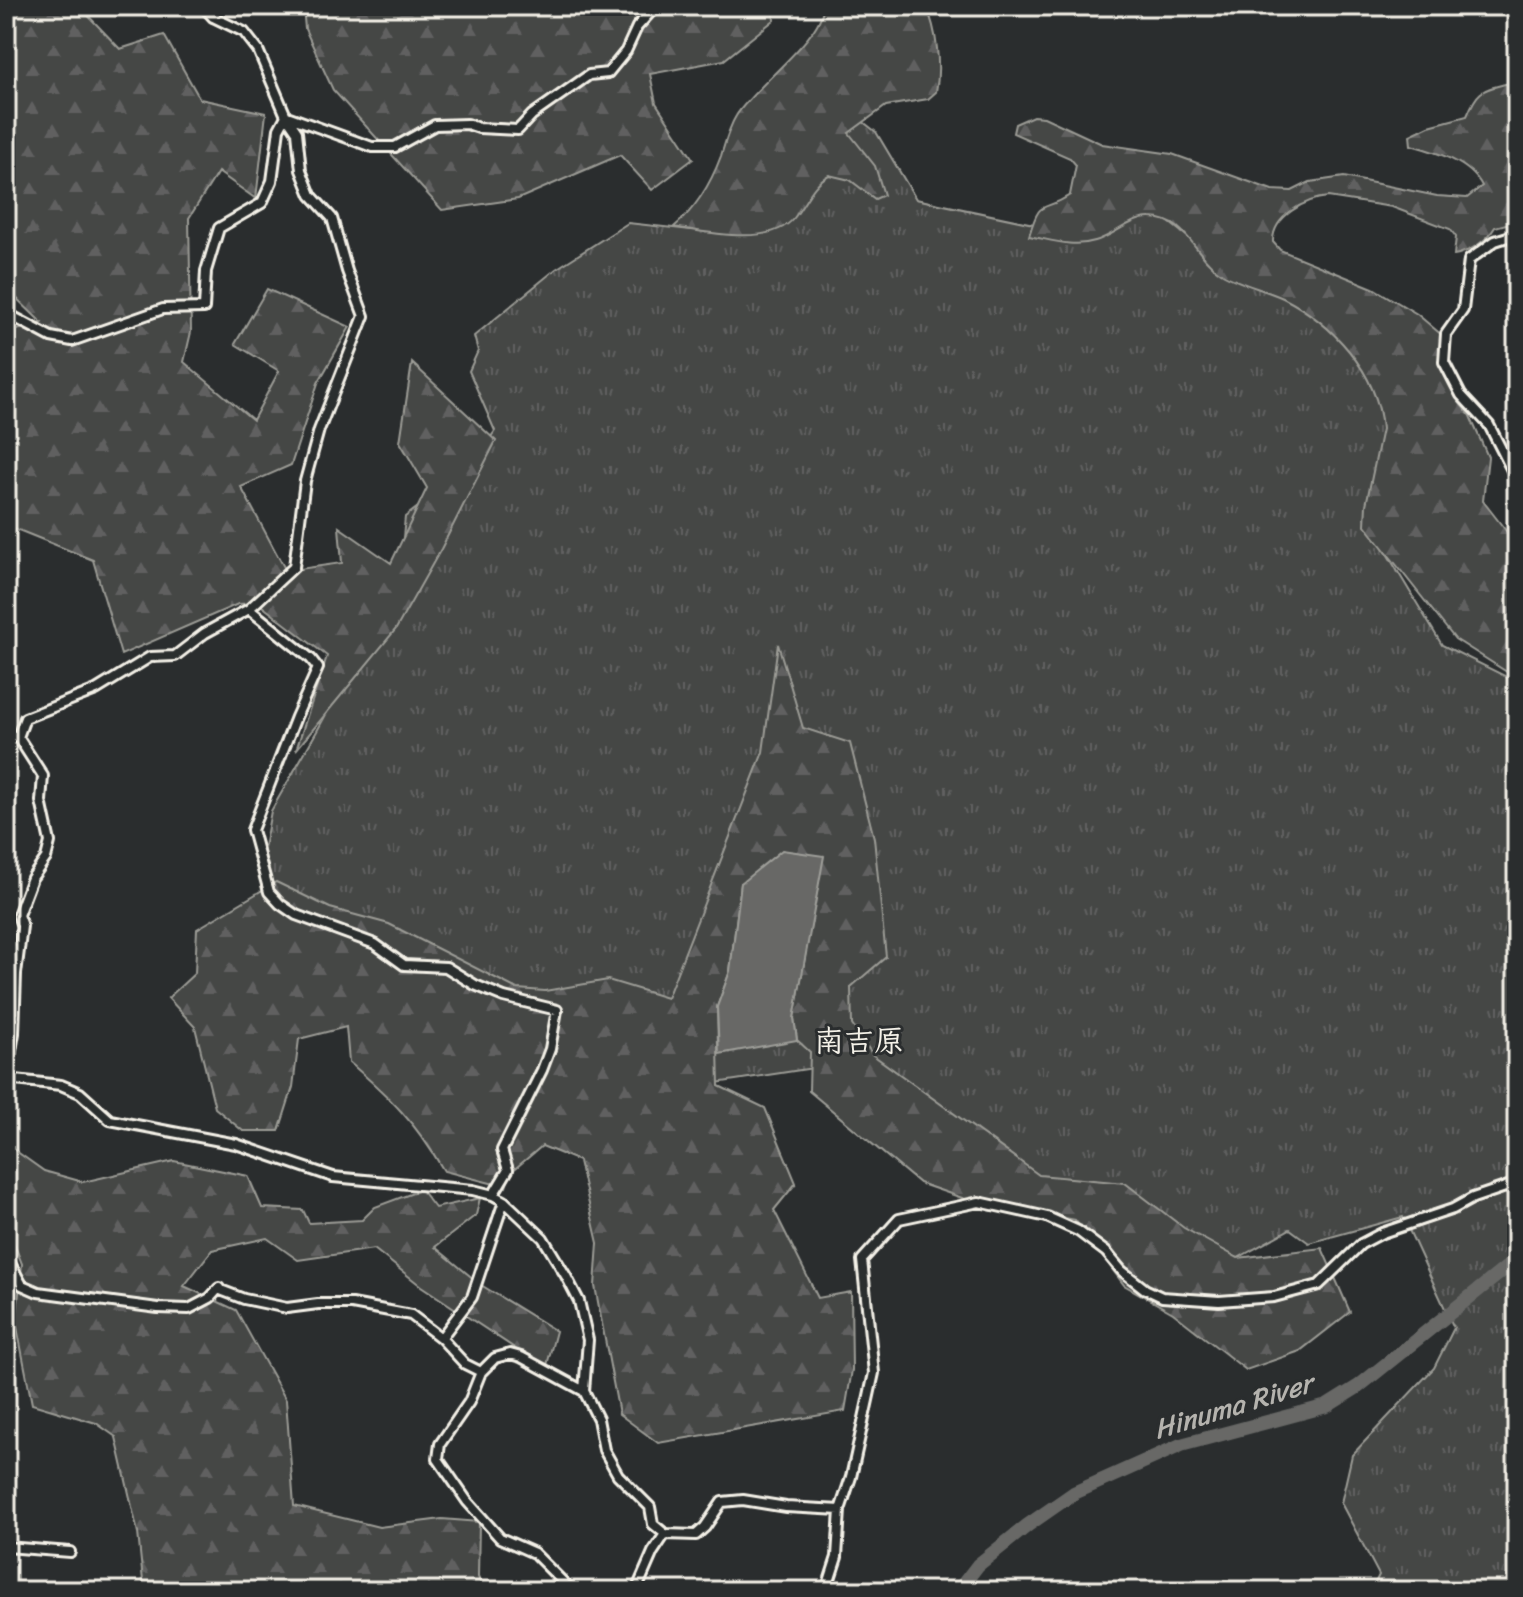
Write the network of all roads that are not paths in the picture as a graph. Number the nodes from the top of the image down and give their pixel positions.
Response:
1 (203, 6) edge
2 (219, 6) edge
3 (656, 6) edge
4 (213, 17) junction
5 (286, 116) junction
6 (1517, 234) edge
7 (6, 313) edge
8 (1517, 480) edge
9 (249, 609) junction
10 (6, 734) edge
11 (18, 737) junction
12 (6, 1080) edge
13 (1517, 1183) edge
14 (493, 1195) junction
15 (504, 1201) junction
16 (6, 1256) edge
17 (441, 1338) junction
18 (481, 1372) junction
19 (584, 1391) junction
20 (840, 1510) junction
21 (665, 1534) junction
22 (6, 1547) edge
23 (70, 1552) dead end
24 (572, 1591) edge
25 (636, 1591) edge
26 (826, 1591) edge

1 - 4 street
2 - 4 street
3 - 5 street
4 - 5 street
5 - 7 street
5 - 9 street
6 - 8 street
9 - 11 street
9 - 14 street
10 - 11 street
11 - 12 street
12 - 14 street
13 - 20 street
14 - 15 street
15 - 17 street
15 - 19 street
16 - 17 street
17 - 18 street
18 - 19 street
18 - 24 street
19 - 21 street
20 - 21 street
20 - 26 street
21 - 25 street
22 - 23 street

